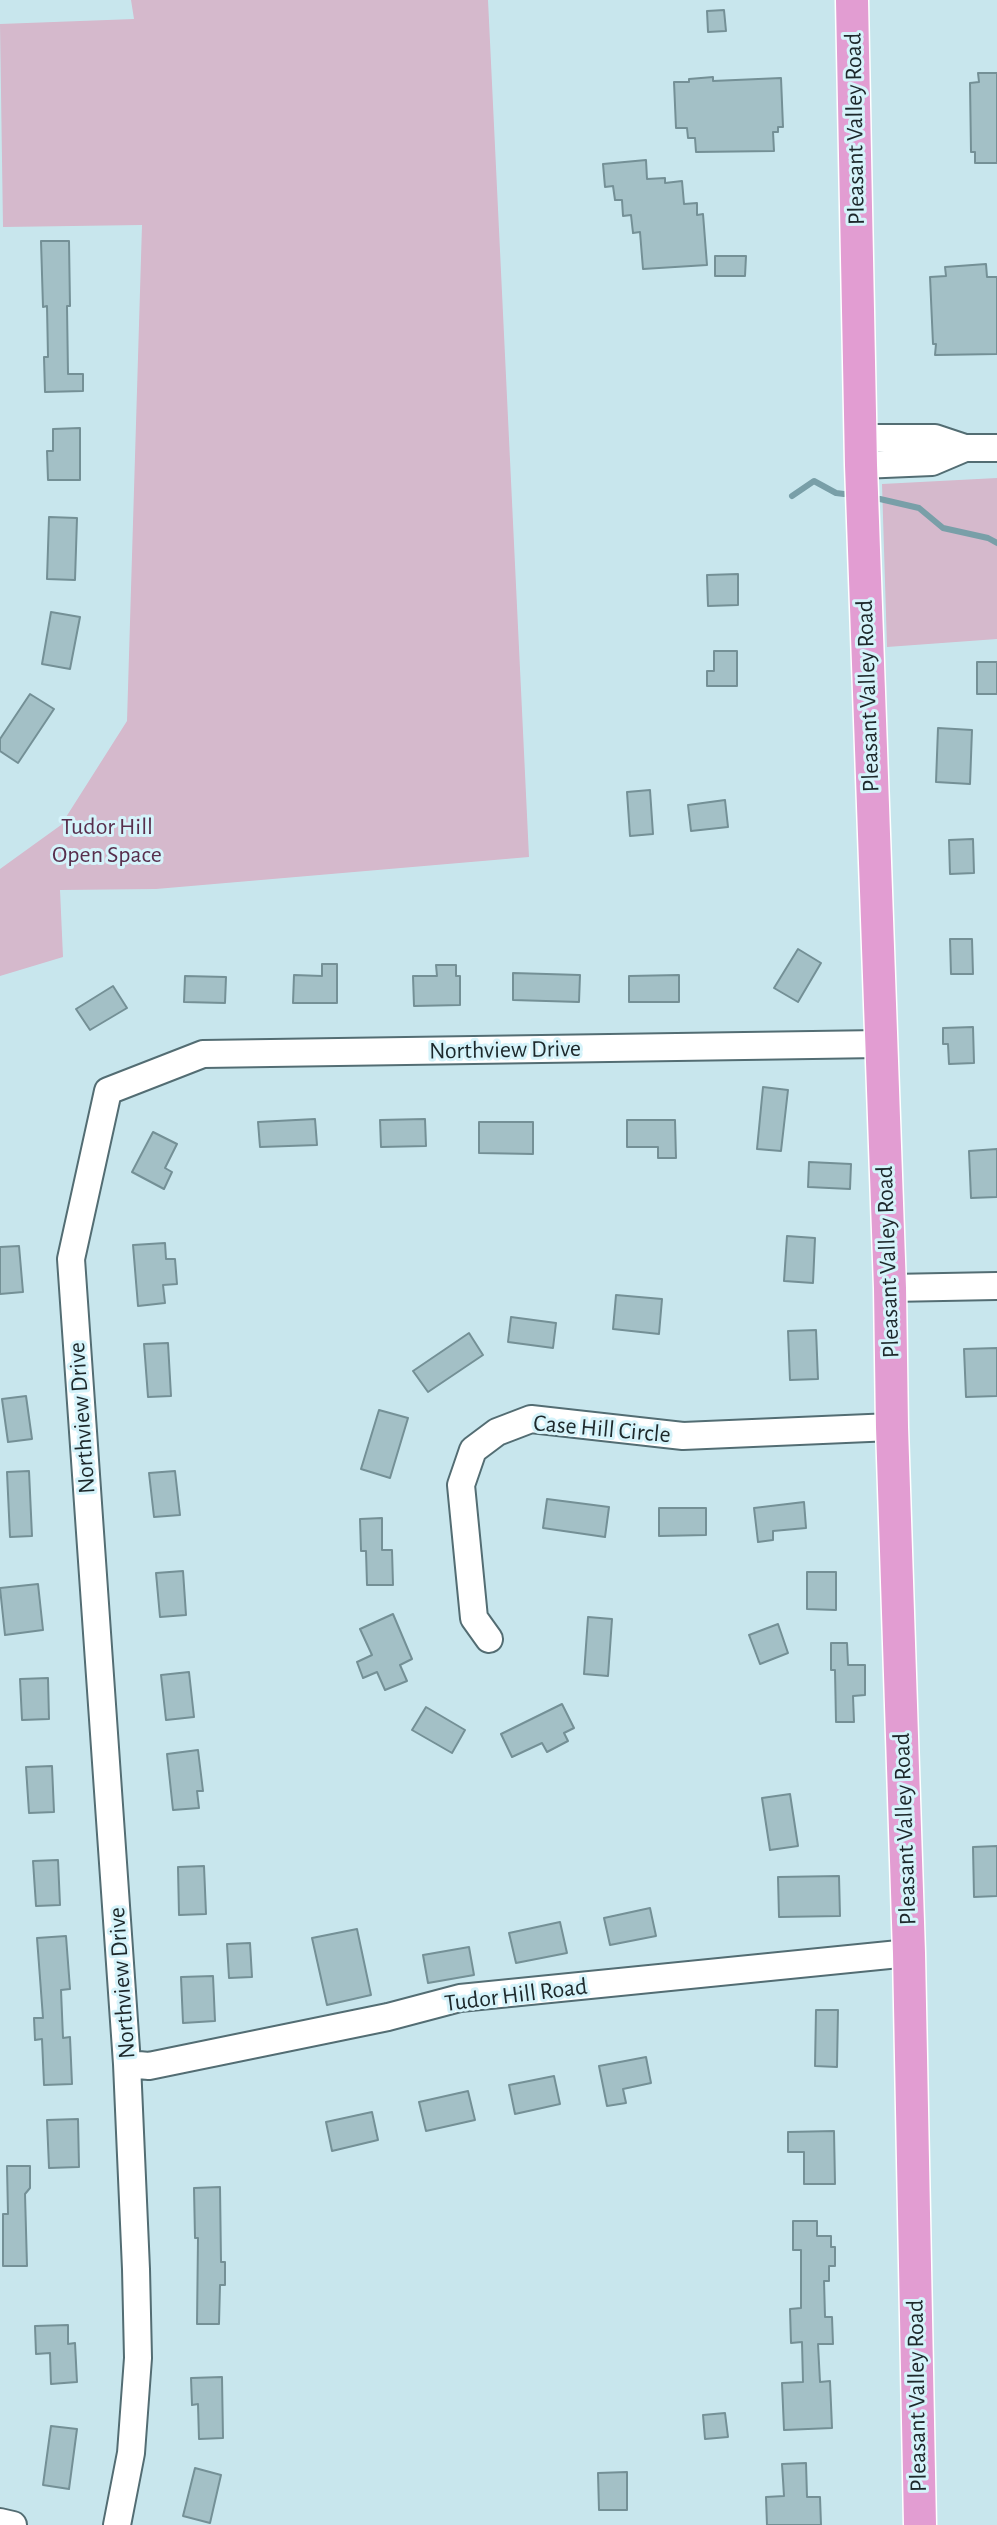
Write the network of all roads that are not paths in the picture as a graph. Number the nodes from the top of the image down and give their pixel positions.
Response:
1 (852, 0) edge
2 (997, 448) edge
3 (861, 451) junction
4 (880, 1044) junction
5 (997, 1286) edge
6 (890, 1288) junction
7 (892, 1427) junction
8 (489, 1639) dead end
9 (909, 1953) junction
10 (127, 2064) junction
11 (0, 2522) edge
12 (13, 2525) edge
13 (117, 2525) edge
14 (920, 2525) edge

1 - 3 main road, Pleasant Valley Road
2 - 3 street
3 - 4 main road, Pleasant Valley Road
4 - 6 main road, Pleasant Valley Road
4 - 10 street, Northview Drive
5 - 6 street
6 - 7 main road, Pleasant Valley Road
7 - 8 street, Case Hill Circle
7 - 9 main road, Pleasant Valley Road
9 - 10 street, Tudor Hill Road
9 - 14 main road, Pleasant Valley Road
10 - 13 street, Northview Drive
11 - 12 street

